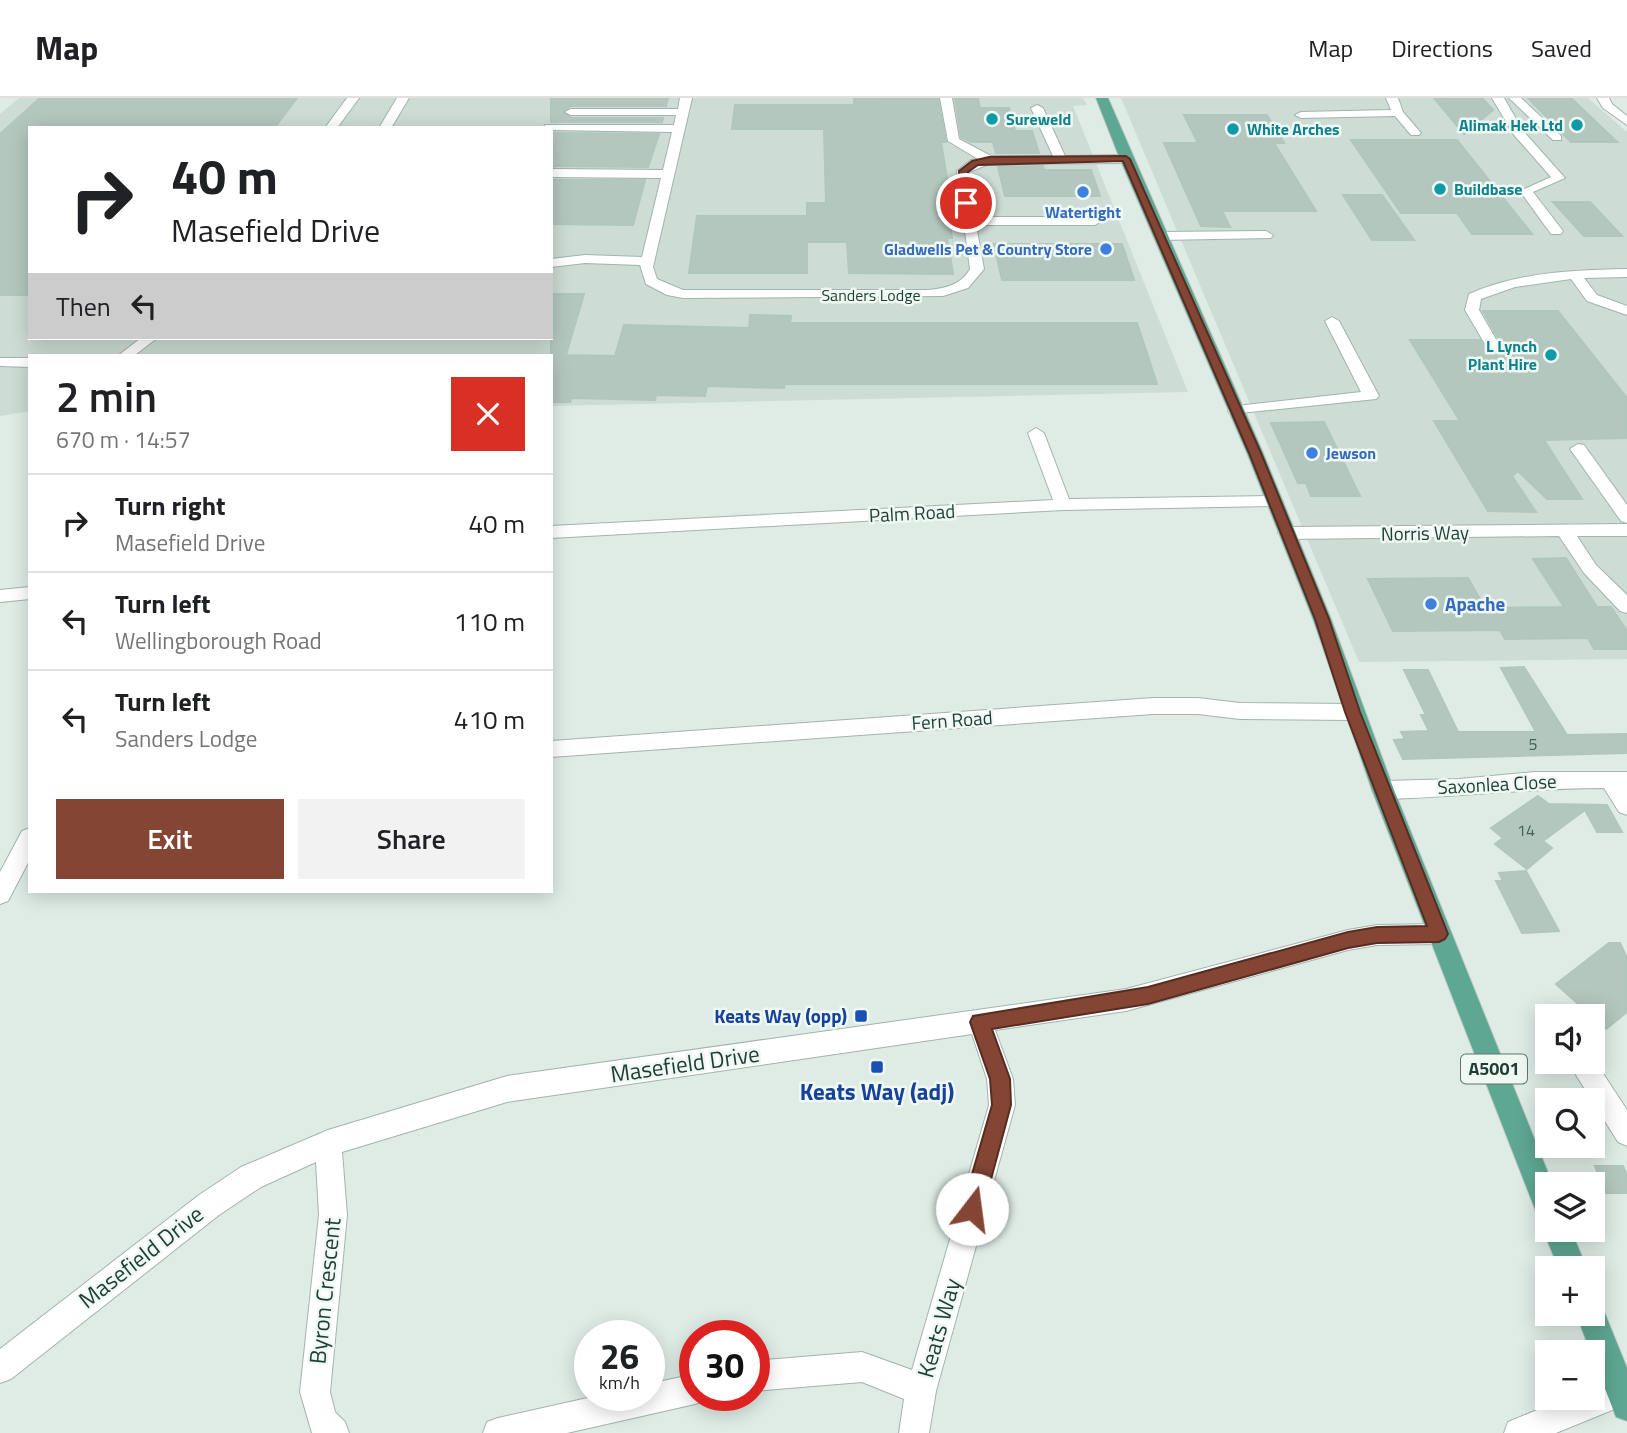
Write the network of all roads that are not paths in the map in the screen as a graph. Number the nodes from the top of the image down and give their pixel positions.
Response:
1 (353, 98) edge
2 (403, 98) edge
3 (946, 98) edge
4 (1102, 98) edge
5 (1392, 98) edge
6 (1498, 98) edge
7 (1515, 98) edge
8 (1605, 102) edge
9 (685, 105) edge
10 (1037, 108) dead end
11 (571, 111) dead end
12 (1627, 111) edge
13 (1398, 113) junction
14 (1301, 115) dead end
15 (1627, 122) edge
16 (332, 126) edge
17 (386, 126) edge
18 (553, 127) edge
19 (680, 129) junction
20 (1415, 133) dead end
21 (1557, 138) dead end
22 (1060, 159) junction
23 (1126, 159) junction
24 (989, 160) junction
25 (553, 173) edge
26 (669, 174) junction
27 (1095, 221) dead end
28 (969, 222) junction
29 (1556, 231) dead end
30 (1266, 234) dead end
31 (1160, 236) junction
32 (648, 261) junction
33 (553, 263) edge
34 (1627, 273) edge
35 (1574, 274) junction
36 (1627, 311) edge
37 (1332, 321) dead end
38 (147, 340) edge
39 (1494, 348) dead end
40 (127, 354) edge
41 (6, 362) edge
42 (28, 363) edge
43 (0, 376) edge
44 (1236, 411) junction
45 (1036, 433) dead end
46 (1578, 449) dead end
47 (1274, 501) junction
48 (1062, 505) junction
49 (1627, 517) edge
50 (1627, 530) edge
51 (1563, 531) junction
52 (553, 532) edge
53 (1287, 533) junction
54 (28, 593) edge
55 (0, 596) edge
56 (1627, 606) edge
57 (1353, 712) junction
58 (553, 749) edge
59 (1619, 780) edge
60 (1383, 790) junction
61 (1627, 806) edge
62 (28, 841) edge
63 (0, 894) edge
64 (1439, 934) junction
65 (980, 1022) junction
66 (1589, 1074) edge
67 (1627, 1133) edge
68 (328, 1143) junction
69 (1535, 1174) edge
70 (1596, 1326) edge
71 (0, 1368) edge
72 (770, 1375) edge
73 (921, 1391) junction
74 (679, 1393) edge
75 (1624, 1399) edge
76 (334, 1433) edge
77 (498, 1433) edge
78 (914, 1433) edge
79 (1519, 1433) edge

1 - 16 street
2 - 17 street
3 - 24 street
4 - 23 main road, A5001
5 - 13 street
6 - 29 street
7 - 21 street
8 - 12 street
8 - 15 street
9 - 11 street
9 - 19 street
10 - 22 street
13 - 14 street
13 - 20 street
18 - 19 street
19 - 26 street
22 - 23 street
22 - 24 street
23 - 31 main road, A5001
24 - 28 street, Sanders Lodge
25 - 26 street
26 - 32 street
27 - 28 street
28 - 32 street, Sanders Lodge
30 - 31 street
31 - 44 main road, A5001
32 - 33 street
34 - 35 street
35 - 36 street
35 - 39 street
37 - 44 street
38 - 40 street
41 - 42 street
41 - 43 street
44 - 47 main road, A5001
45 - 48 street
46 - 49 street
47 - 48 street, Palm Road
47 - 53 main road, A5001
48 - 52 street, Palm Road
50 - 51 street, Norris Way
51 - 53 street, Norris Way
51 - 56 street
53 - 57 main road, A5001
54 - 55 street
57 - 58 street, Fern Road
57 - 60 main road, A5001
59 - 60 street, Saxonlea Close
59 - 61 street, Saxonlea Close
60 - 64 main road, A5001
62 - 63 street
64 - 65 street, Masefield Drive
64 - 69 main road, A5001
65 - 68 street, Masefield Drive
65 - 73 street, Keats Way
66 - 67 street
68 - 71 street, Masefield Drive
68 - 76 street, Byron Crescent
70 - 75 main road
72 - 73 street
73 - 78 street, Keats Way
74 - 77 street
75 - 79 street

